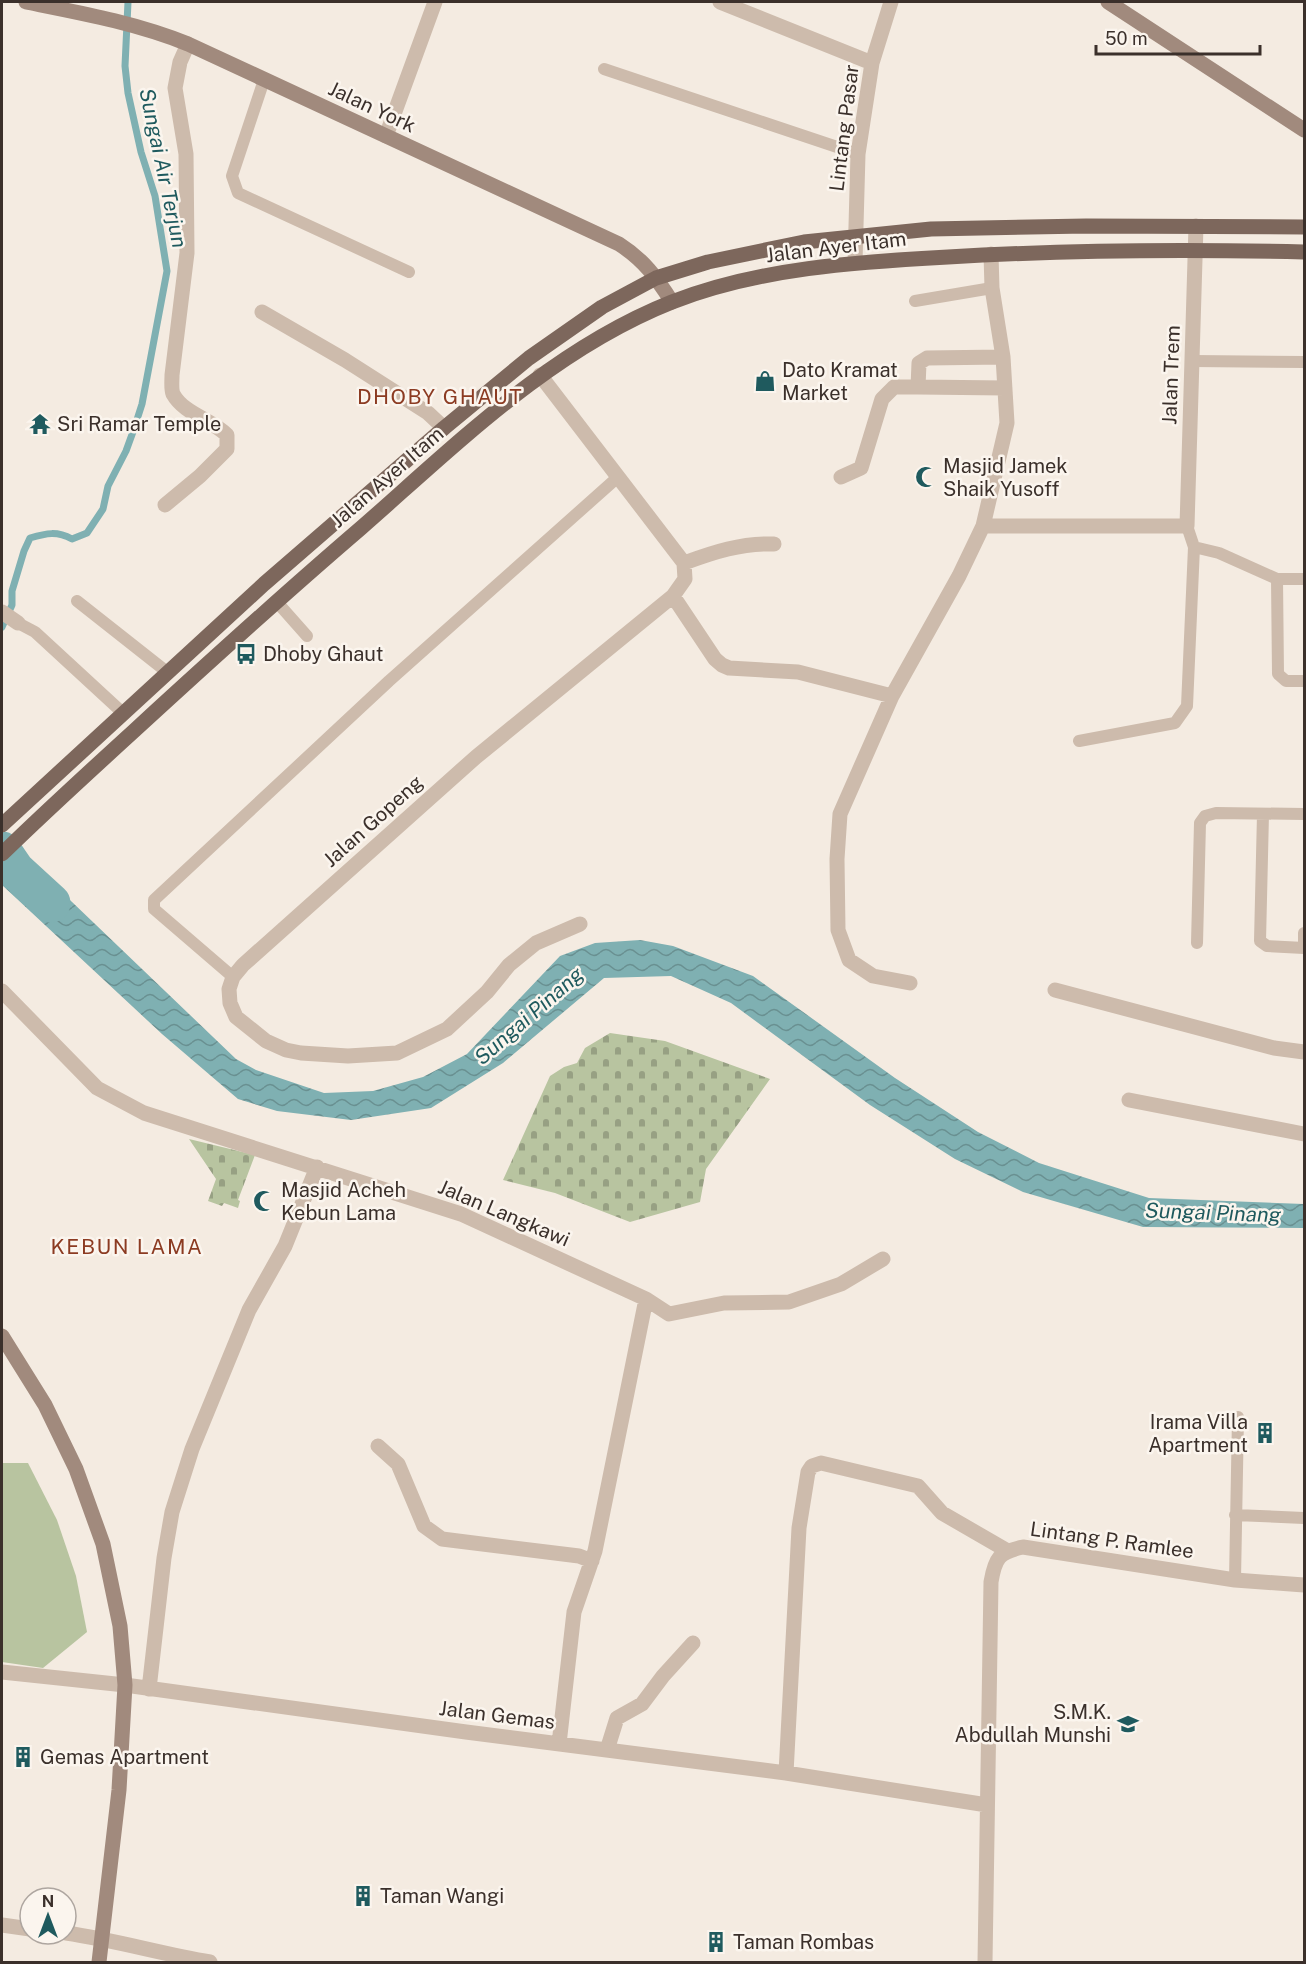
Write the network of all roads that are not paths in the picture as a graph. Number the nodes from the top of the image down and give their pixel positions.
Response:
1 (26, 2) edge
2 (435, 2) edge
3 (720, 2) edge
4 (891, 2) edge
5 (1108, 2) edge
6 (188, 44) junction
7 (872, 63) junction
8 (604, 69) dead end
9 (264, 80) junction
10 (1305, 130) edge
11 (386, 136) junction
12 (858, 154) junction
13 (1196, 226) junction
14 (1305, 227) edge
15 (854, 236) junction
16 (1197, 249) junction
17 (1305, 252) edge
18 (991, 254) junction
19 (855, 262) junction
20 (409, 272) dead end
21 (656, 278) junction
22 (992, 288) junction
23 (915, 301) dead end
24 (672, 302) junction
25 (262, 312) dead end
26 (1003, 357) junction
27 (1193, 361) junction
28 (1305, 362) edge
29 (540, 375) junction
30 (918, 387) junction
31 (1005, 388) junction
32 (444, 428) junction
33 (618, 477) junction
34 (841, 477) dead end
35 (165, 505) dead end
36 (983, 526) junction
37 (1187, 526) junction
38 (774, 544) dead end
39 (1194, 547) junction
40 (684, 563) junction
41 (1277, 579) junction
42 (1305, 579) edge
43 (673, 596) junction
44 (77, 601) dead end
45 (276, 601) junction
46 (2, 612) edge
47 (18, 623) joint
48 (307, 636) dead end
49 (167, 672) junction
50 (1305, 681) edge
51 (892, 696) junction
52 (124, 714) junction
53 (1079, 741) dead end
54 (1263, 814) junction
55 (1305, 814) edge
56 (2, 825) edge
57 (2, 854) edge
58 (580, 924) dead end
59 (1305, 933) edge
60 (1197, 943) dead end
61 (1304, 948) edge
62 (233, 977) junction
63 (910, 983) dead end
64 (1055, 990) dead end
65 (2, 991) edge
66 (1305, 1052) edge
67 (1129, 1101) dead end
68 (1305, 1134) edge
69 (317, 1167) junction
70 (883, 1259) dead end
71 (646, 1299) junction
72 (2, 1336) edge
73 (1238, 1417) dead end
74 (378, 1446) dead end
75 (1235, 1515) junction
76 (1305, 1518) edge
77 (1006, 1550) junction
78 (592, 1561) junction
79 (1235, 1580) junction
80 (1305, 1585) edge
81 (693, 1643) dead end
82 (2, 1672) edge
83 (125, 1685) junction
84 (149, 1689) junction
85 (559, 1744) junction
86 (607, 1750) junction
87 (786, 1773) junction
88 (987, 1805) junction
89 (2, 1925) edge
90 (18, 1927) edge
91 (78, 1935) edge
92 (103, 1938) junction
93 (99, 1962) edge
94 (210, 1962) edge
95 (985, 1962) edge

1 - 6 street, Jalan York
2 - 11 street
3 - 7 street
4 - 7 street, Lintang Pasar
5 - 10 street
6 - 9 street, Jalan York
6 - 35 street
7 - 12 street, Lintang Pasar
8 - 12 lane
9 - 11 street, Jalan York
9 - 20 lane
11 - 21 street, Jalan York
12 - 15 street, Lintang Pasar
13 - 14 main road, Jalan Ayer Itam
13 - 15 main road, Jalan Ayer Itam
13 - 16 street, Jalan Trem
15 - 19 street, Lintang Pasar
15 - 21 main road, Jalan Ayer Itam
16 - 17 main road, Jalan Ayer Itam
16 - 18 main road, Jalan Ayer Itam
16 - 27 street, Jalan Trem
18 - 19 main road, Jalan Ayer Itam
18 - 22 street
19 - 24 main road, Jalan Ayer Itam
21 - 24 street, Jalan York
21 - 32 main road, Jalan Ayer Itam
22 - 23 lane
22 - 26 street
24 - 29 main road, Jalan Ayer Itam
25 - 32 street
26 - 30 street
26 - 31 street
27 - 28 lane
27 - 37 street, Jalan Trem
29 - 33 street
29 - 45 main road, Jalan Ayer Itam
30 - 31 street
30 - 34 street
31 - 36 street
32 - 49 main road, Jalan Ayer Itam
33 - 40 street
33 - 62 lane
36 - 37 street
36 - 51 street
37 - 39 lane
38 - 40 street
39 - 41 lane
39 - 53 lane
40 - 43 street, Jalan Gopeng
41 - 42 lane
41 - 50 lane
43 - 51 street
43 - 62 street, Jalan Gopeng
44 - 49 lane
45 - 48 lane
45 - 57 main road, Jalan Ayer Itam
46 - 47 street
47 - 52 lane
49 - 52 main road, Jalan Ayer Itam
51 - 63 street
52 - 56 main road, Jalan Ayer Itam
54 - 55 lane
54 - 60 lane
54 - 61 lane
58 - 62 street
59 - 61 lane
64 - 66 street
65 - 69 street, Jalan Langkawi
67 - 68 street
69 - 71 street, Jalan Langkawi
69 - 84 street
70 - 71 street, Jalan Langkawi
71 - 78 street
72 - 83 street
73 - 75 lane
74 - 78 street
75 - 76 lane
75 - 79 lane
77 - 79 street, Lintang P. Ramlee
77 - 87 street
77 - 88 street, Lintang P. Ramlee
78 - 85 street
79 - 80 street, Lintang P. Ramlee
81 - 86 street
82 - 83 street, Jalan Gemas
83 - 84 street, Jalan Gemas
83 - 92 street
84 - 85 street, Jalan Gemas
85 - 86 street, Jalan Gemas
86 - 87 street, Jalan Gemas
87 - 88 street, Jalan Gemas
88 - 95 street, Lintang P. Ramlee
89 - 90 street
91 - 92 street
92 - 93 street
92 - 94 street

